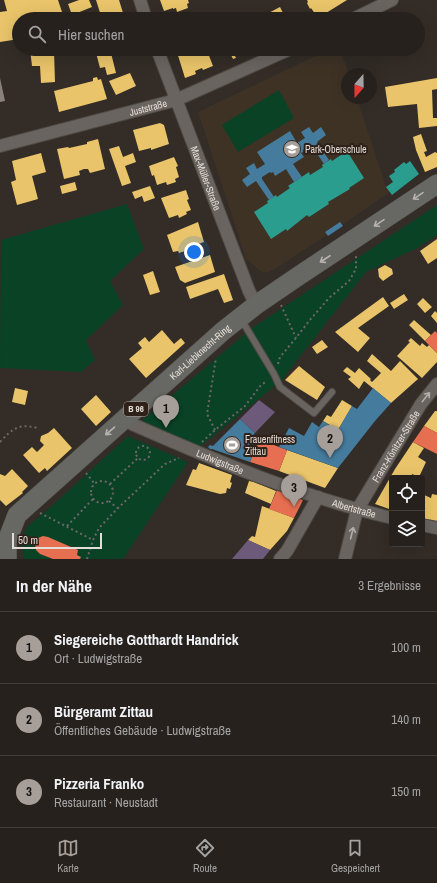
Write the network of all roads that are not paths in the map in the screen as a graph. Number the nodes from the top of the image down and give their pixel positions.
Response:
1 (140, 0) edge
2 (392, 0) edge
3 (144, 12) edge
4 (367, 12) edge
5 (160, 56) edge
6 (274, 56) edge
7 (176, 100) junction
8 (0, 146) edge
9 (437, 184) edge
10 (256, 305) junction
11 (240, 318) junction
12 (437, 384) edge
13 (332, 392) dead end
14 (125, 418) junction
15 (318, 497) junction
16 (358, 510) junction
17 (22, 511) junction
18 (389, 517) edge
19 (0, 522) edge
20 (425, 526) edge
21 (437, 528) edge
22 (7, 559) edge
23 (280, 559) edge
24 (345, 559) edge

1 - 3 street
2 - 4 street
5 - 7 street, Max-Müller-Straße
6 - 7 street, Juststraße
7 - 8 street, Juststraße
7 - 10 street, Max-Müller-Straße
9 -> 10 main road, Karl-Liebknecht-Ring / B 96
10 - 11 main road, Karl-Liebknecht-Ring / B 96
11 - 13 lane
11 - 14 main road, Karl-Liebknecht-Ring / B 96
16 -> 12 street, Franz-Könitzer-Straße
14 - 15 street, Ludwigstraße
14 -> 17 main road, Karl-Liebknecht-Ring / B 96
15 - 16 street, Albertstraße
15 - 23 street
16 - 18 street, Albertstraße
24 -> 16 street, Franz-Könitzer-Straße
17 - 19 main road
17 - 22 main road, Karl-Liebknecht-Ring / B 96
20 - 21 street

